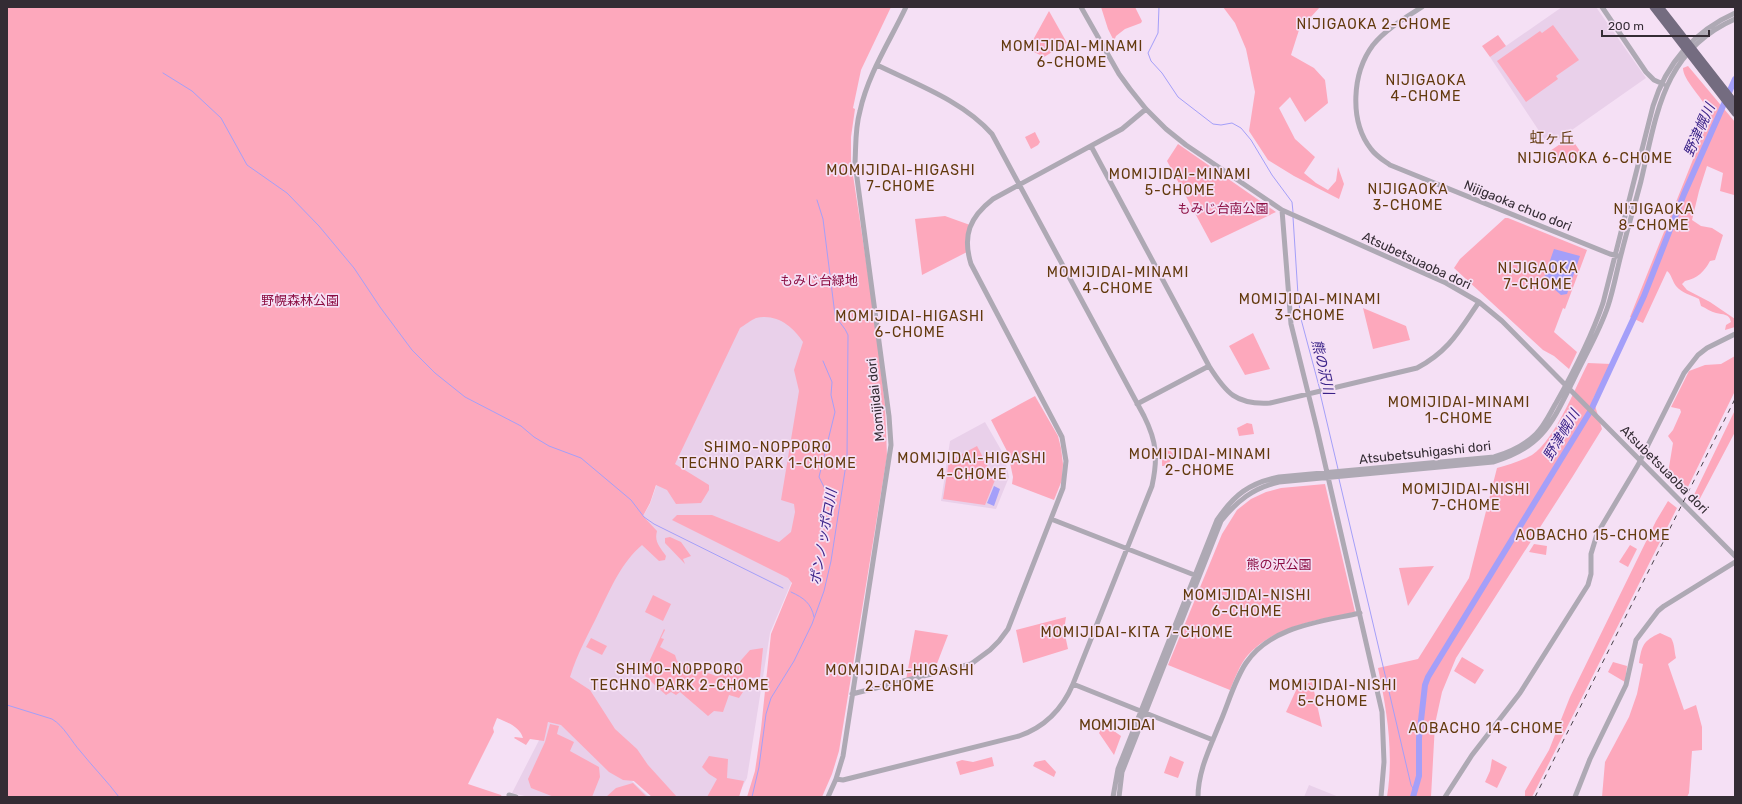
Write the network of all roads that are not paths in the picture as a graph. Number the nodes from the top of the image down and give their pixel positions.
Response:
1 (906, 7) edge
2 (1081, 7) edge
3 (1422, 7) edge
4 (1602, 7) edge
5 (1653, 7) edge
6 (1660, 7) edge
7 (1735, 13) edge
8 (1735, 19) edge
9 (1689, 48) junction
10 (877, 65) junction
11 (1664, 84) junction
12 (1734, 107) edge
13 (1146, 109) junction
14 (1091, 146) junction
15 (1019, 184) junction
16 (1284, 211) junction
17 (1618, 256) junction
18 (1479, 302) junction
19 (1735, 334) edge
20 (1209, 366) junction
21 (1567, 387) junction
22 (1310, 393) junction
23 (1137, 404) junction
24 (1640, 461) junction
25 (1326, 475) junction
26 (1051, 518) junction
27 (1126, 548) junction
28 (1735, 556) edge
29 (1735, 562) edge
30 (1196, 576) junction
31 (1360, 613) junction
32 (1073, 684) junction
33 (852, 694) junction
34 (1142, 712) junction
35 (1213, 740) junction
36 (836, 779) junction
37 (509, 795) dead end
38 (516, 797) edge
39 (828, 797) edge
40 (1113, 797) edge
41 (1119, 797) edge
42 (1198, 797) edge
43 (1380, 797) edge
44 (1445, 797) edge
45 (1575, 797) edge

1 - 10 street, Momijidai dori
2 - 13 street, Atsubetsuaoba dori
3 - 17 street, Nijigaoka chuo dori
4 - 11 street
5 - 9 highway
6 - 9 highway
7 - 9 street, Atsubetsuhigashi dori
8 - 9 street, Atsubetsuhigashi dori
9 - 11 street, Atsubetsuhigashi dori
9 - 12 highway
10 - 15 street
10 - 33 street, Momijidai dori
11 - 17 street, Atsubetsuhigashi dori
13 - 14 street
13 - 16 street, Atsubetsuaoba dori
14 - 15 street
14 - 20 street
15 - 23 street
15 - 26 street
16 - 18 street, Atsubetsuaoba dori
16 - 22 street
17 - 21 street, Atsubetsuhigashi dori
18 - 21 street, Atsubetsuaoba dori
18 - 22 street
19 - 24 street
20 - 22 street
20 - 23 street
21 - 24 street, Atsubetsuaoba dori
21 - 25 street, Atsubetsuhigashi dori
22 - 25 street
23 - 27 street
24 - 28 street, Atsubetsuaoba dori
24 - 44 street
25 - 30 street, Atsubetsuhigashi dori
25 - 31 street
26 - 27 street
26 - 33 street
27 - 30 street
27 - 32 street
29 - 45 street
30 - 34 street, Atsubetsuhigashi dori
31 - 35 street
31 - 43 street
32 - 34 street
32 - 36 street
33 - 36 street, Momijidai dori
34 - 35 street
34 - 40 street, Atsubetsuhigashi dori
34 - 41 street, Atsubetsuhigashi dori
35 - 42 street
36 - 39 street, Momijidai dori
37 - 38 street

